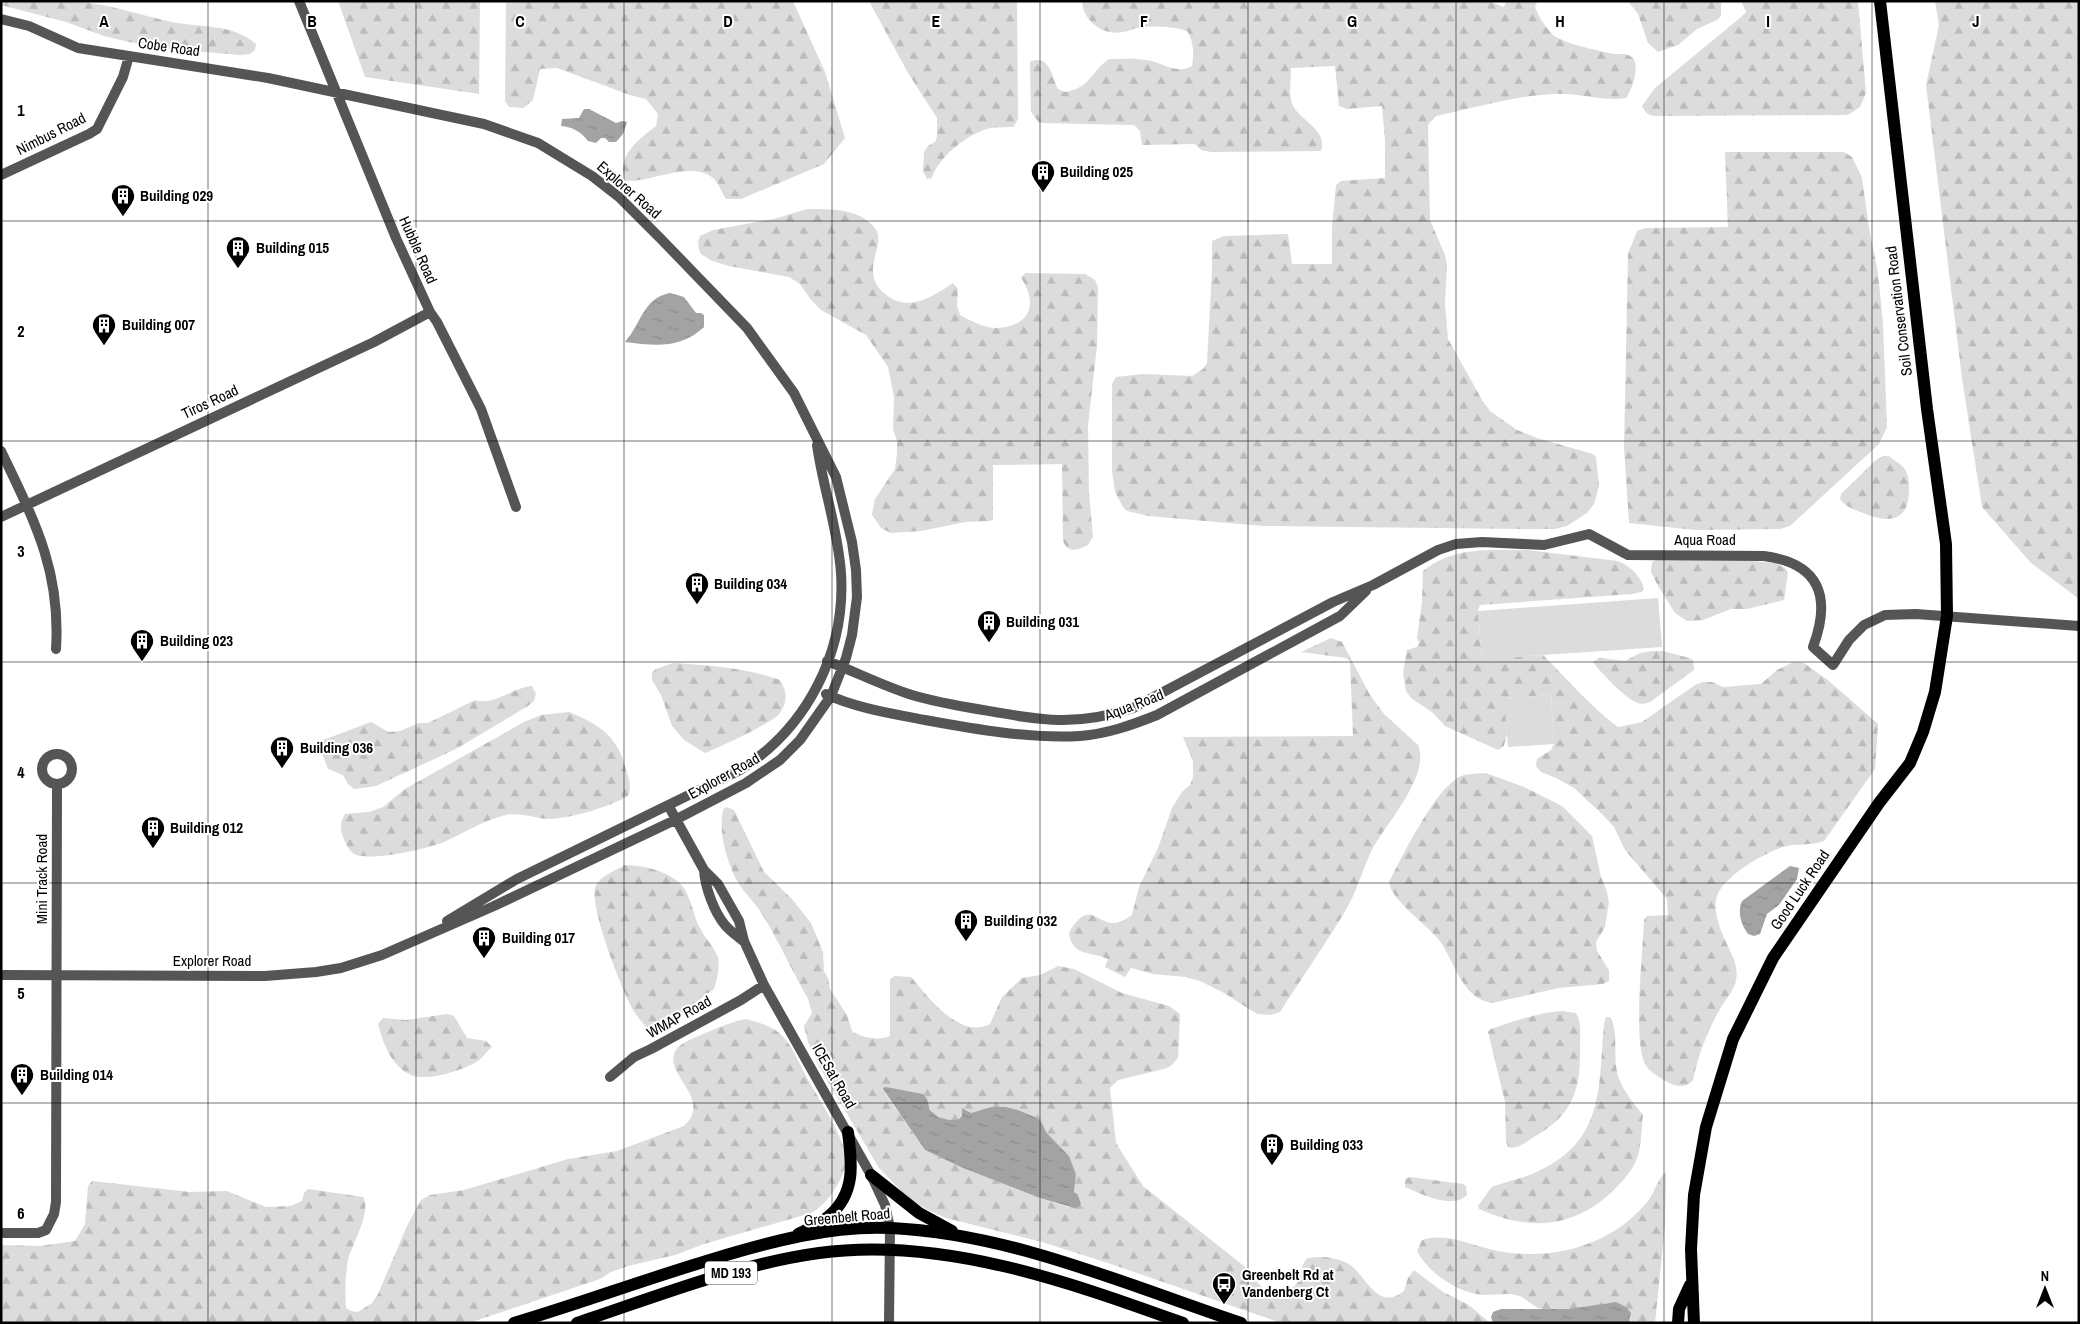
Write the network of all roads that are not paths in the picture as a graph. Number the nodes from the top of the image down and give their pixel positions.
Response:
1 (299, 1) edge
2 (1880, 1) edge
3 (1, 19) edge
4 (129, 56) junction
5 (336, 92) junction
6 (1, 175) edge
7 (430, 312) junction
8 (816, 437) junction
9 (1, 451) edge
10 (27, 505) junction
11 (516, 507) dead end
12 (1, 517) edge
13 (1372, 585) junction
14 (1947, 616) junction
15 (2079, 626) edge
16 (56, 649) dead end
17 (827, 661) junction
18 (842, 667) junction
19 (817, 689) junction
20 (831, 696) junction
21 (57, 784) dead end
22 (668, 805) junction
23 (675, 820) junction
24 (417, 939) junction
25 (1, 975) edge
26 (56, 975) junction
27 (764, 984) junction
28 (610, 1077) dead end
29 (848, 1132) junction
30 (871, 1176) junction
31 (890, 1228) junction
32 (1, 1233) edge
33 (960, 1236) junction
34 (791, 1238) junction
35 (890, 1250) junction
36 (1691, 1282) junction
37 (1694, 1320) edge
38 (514, 1323) edge
39 (576, 1323) edge
40 (889, 1323) edge
41 (1183, 1323) edge
42 (1241, 1323) edge
43 (1678, 1323) edge

1 - 5 street, Hubble Road
2 - 14 main road, Soil Conservation Road
3 - 4 street, Cobe Road
4 - 5 street, Cobe Road
4 - 6 street, Nimbus Road
5 - 7 street, Hubble Road
5 - 8 street, Explorer Road
7 - 10 street, Tiros Road
7 - 11 street, Hubble Road
8 - 17 street, Explorer Road
8 - 18 street, Explorer Road
9 - 10 street
10 - 12 street, Tiros Road
10 - 16 street
13 - 14 street, Aqua Road
13 - 18 street, Aqua Road
13 - 20 street, Aqua Road
14 - 15 street
14 - 36 main road, Good Luck Road
17 - 18 street, Aqua Road
17 - 19 street, Explorer Road
18 - 20 street, Explorer Road
19 - 20 street, Aqua Road
19 - 22 street, Explorer Road
20 - 23 street, Explorer Road
21 - 26 street, Mini Track Road
22 - 23 street, ICESat Road
22 - 24 street, Explorer Road
23 - 24 street, Explorer Road
23 - 27 street, ICESat Road
24 - 26 street, Explorer Road
25 - 26 street, Explorer Road
26 - 32 street, Mini Track Road
27 - 28 street, WMAP Road
27 - 29 street, ICESat Road
29 - 30 street, ICESat Road
29 - 34 main road
30 - 31 street, ICESat Road
30 - 33 main road
31 - 33 main road, Greenbelt Road / MD 193
31 - 34 main road, Greenbelt Road / MD 193
31 - 35 street, ICESat Road
33 - 42 main road, Greenbelt Road / MD 193
34 - 38 main road, Greenbelt Road / MD 193
35 - 39 main road, MD 193
35 - 40 street, ICESat Road
35 - 41 main road, MD 193
36 - 37 main road, Good Luck Road
36 - 43 main road

